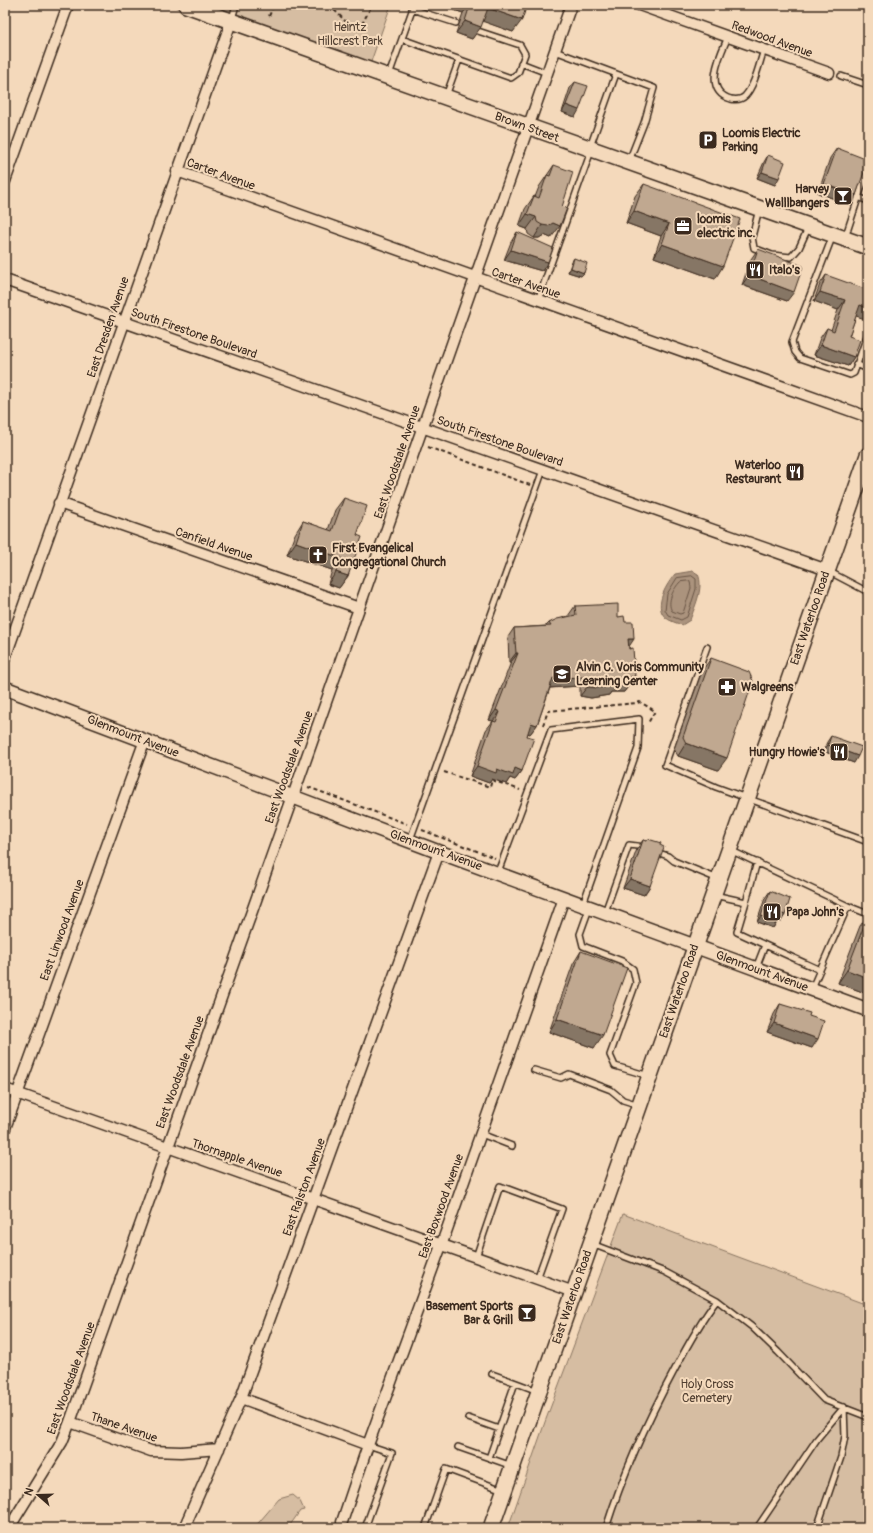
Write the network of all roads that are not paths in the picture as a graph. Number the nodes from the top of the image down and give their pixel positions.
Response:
1 (68, 5) edge
2 (186, 5) edge
3 (236, 5) edge
4 (571, 5) edge
5 (639, 5) edge
6 (413, 7) edge
7 (230, 22) junction
8 (456, 24) dead end
9 (478, 31) edge
10 (728, 37) junction
11 (402, 39) junction
12 (764, 50) junction
13 (555, 51) junction
14 (459, 60) junction
15 (521, 64) junction
16 (547, 72) junction
17 (829, 73) dead end
18 (616, 74) junction
19 (841, 76) dead end
20 (388, 78) junction
21 (868, 85) edge
22 (445, 97) junction
23 (528, 127) junction
24 (590, 149) junction
25 (629, 163) junction
26 (868, 168) edge
27 (176, 171) junction
28 (5, 181) edge
29 (858, 197) junction
30 (868, 201) edge
31 (759, 209) junction
32 (809, 225) junction
33 (839, 237) junction
34 (868, 247) edge
35 (818, 273) junction
36 (824, 276) edge
37 (474, 279) junction
38 (5, 280) edge
39 (537, 301) junction
40 (123, 322) junction
41 (868, 333) edge
42 (856, 364) junction
43 (868, 369) edge
44 (868, 417) edge
45 (423, 428) junction
46 (868, 455) edge
47 (543, 470) junction
48 (60, 503) junction
49 (827, 570) junction
50 (868, 592) edge
51 (359, 608) junction
52 (707, 648) dead end
53 (5, 658) edge
54 (5, 688) edge
55 (144, 740) junction
56 (293, 796) junction
57 (747, 798) junction
58 (410, 840) junction
59 (868, 842) edge
60 (729, 850) junction
61 (439, 852) junction
62 (757, 862) junction
63 (498, 872) junction
64 (719, 879) junction
65 (713, 895) junction
66 (564, 898) junction
67 (746, 902) junction
68 (586, 906) junction
69 (848, 906) junction
70 (604, 913) junction
71 (868, 914) edge
72 (765, 945) junction
73 (695, 946) junction
74 (756, 969) junction
75 (820, 970) junction
76 (812, 989) junction
77 (868, 1010) edge
78 (534, 1070) dead end
79 (650, 1077) junction
80 (5, 1089) edge
81 (18, 1094) junction
82 (640, 1106) junction
83 (5, 1128) edge
84 (481, 1134) junction
85 (512, 1146) dead end
86 (167, 1147) junction
87 (314, 1198) junction
88 (441, 1244) junction
89 (591, 1244) junction
90 (476, 1257) junction
91 (537, 1279) junction
92 (574, 1292) junction
93 (717, 1300) junction
94 (492, 1374) dead end
95 (515, 1383) junction
96 (539, 1391) junction
97 (241, 1398) junction
98 (844, 1407) junction
99 (868, 1417) edge
100 (468, 1418) dead end
101 (70, 1422) junction
102 (499, 1429) junction
103 (368, 1445) junction
104 (458, 1447) dead end
105 (219, 1449) junction
106 (489, 1458) junction
107 (512, 1466) junction
108 (504, 1491) junction
109 (341, 1525) edge
110 (9, 1528) edge
111 (184, 1528) edge
112 (365, 1528) edge
113 (424, 1528) edge
114 (490, 1528) edge
115 (606, 1528) edge
116 (758, 1528) edge
117 (817, 1528) edge

1 - 28 street
2 - 7 main road, Brown Street
3 - 7 lane, East Dresden Avenue
4 - 13 street, East Woodsdale Avenue
5 - 10 street, Redwood Avenue
6 - 8 lane
6 - 11 lane
7 - 20 main road, Brown Street
7 - 27 street, East Dresden Avenue
9 - 15 lane
10 - 12 street, Redwood Avenue
10 - 12 lane
11 - 14 lane
11 - 20 lane
12 - 17 street, Redwood Avenue
13 - 16 street, East Woodsdale Avenue
13 - 18 lane
14 - 15 lane
14 - 22 lane
15 - 16 lane
16 - 23 street, East Woodsdale Avenue
18 - 24 lane
18 - 25 lane
19 - 21 lane
20 - 22 main road, Brown Street
22 - 23 main road, Brown Street
23 - 24 main road, Brown Street
23 - 37 street, East Woodsdale Avenue
24 - 25 main road, Brown Street
24 - 39 lane
25 - 31 main road, Brown Street
26 - 29 lane
27 - 37 street, Carter Avenue
27 - 40 street, East Dresden Avenue
29 - 30 lane
29 - 33 lane
31 - 32 main road, Brown Street
31 - 32 lane
32 - 33 main road, Brown Street
33 - 34 main road, Brown Street
33 - 35 lane
35 - 36 lane
35 - 42 lane
37 - 39 street, Carter Avenue
37 - 45 street, East Woodsdale Avenue
38 - 40 street, South Firestone Boulevard
39 - 44 street, Carter Avenue
40 - 45 street, South Firestone Boulevard
40 - 48 street, East Dresden Avenue
41 - 42 lane
42 - 43 lane
45 - 47 street, South Firestone Boulevard
45 - 51 street, East Woodsdale Avenue
46 - 49 main road, East Waterloo Road
47 - 49 street, South Firestone Boulevard
47 - 58 lane
48 - 51 street, Canfield Avenue
48 - 53 street, East Dresden Avenue
49 - 50 lane
49 - 57 main road, East Waterloo Road
51 - 56 street, East Woodsdale Avenue
52 - 57 lane
54 - 55 street, Glenmount Avenue
55 - 56 street, Glenmount Avenue
55 - 81 street, East Linwood Avenue
56 - 58 street, Glenmount Avenue
56 - 86 street, East Woodsdale Avenue
57 - 59 lane
57 - 60 main road, East Waterloo Road
58 - 61 street, Glenmount Avenue
60 - 62 lane
60 - 64 main road, East Waterloo Road
61 - 63 street, Glenmount Avenue
61 - 87 street, East Ralston Avenue
62 - 67 lane
62 - 69 lane
63 - 66 street, Glenmount Avenue
63 - 68 lane
64 - 65 main road, East Waterloo Road
64 - 70 lane
65 - 67 lane
65 - 73 main road, East Waterloo Road
66 - 68 street, Glenmount Avenue
66 - 84 street, East Boxwood Avenue
67 - 72 lane
68 - 70 street, Glenmount Avenue
68 - 79 lane
69 - 71 lane
69 - 75 lane
70 - 73 street, Glenmount Avenue
72 - 74 lane
72 - 75 lane
73 - 74 street, Glenmount Avenue
73 - 79 main road, East Waterloo Road
74 - 76 street, Glenmount Avenue
75 - 76 lane
76 - 77 street, Glenmount Avenue
78 - 82 lane
79 - 82 main road, East Waterloo Road
80 - 81 street, Thornapple Avenue
81 - 83 street, East Linwood Avenue
81 - 86 street, Thornapple Avenue
82 - 89 main road, East Waterloo Road
84 - 85 lane
84 - 88 street, East Boxwood Avenue
86 - 87 street, Thornapple Avenue
86 - 101 street, East Woodsdale Avenue
87 - 88 street, Thornapple Avenue
87 - 97 street, East Ralston Avenue
88 - 90 street, Thornapple Avenue
88 - 103 street, East Boxwood Avenue
89 - 92 main road, East Waterloo Road
89 - 93 lane
90 - 91 street, Thornapple Avenue
90 - 91 lane
91 - 92 street, Thornapple Avenue
92 - 96 main road, East Waterloo Road
93 - 98 lane
93 - 115 lane
94 - 95 lane
95 - 96 lane
95 - 102 lane
96 - 107 main road, East Waterloo Road
97 - 103 street
97 - 105 street, East Ralston Avenue
98 - 99 lane
98 - 116 lane
98 - 117 lane
100 - 102 lane
101 - 105 street, Thane Avenue
101 - 110 street, East Woodsdale Avenue
102 - 106 lane
103 - 109 street, East Boxwood Avenue
103 - 112 lane
104 - 106 lane
105 - 111 street, East Ralston Avenue
106 - 107 lane
107 - 108 main road, East Waterloo Road
108 - 113 lane
108 - 114 main road, East Waterloo Road

